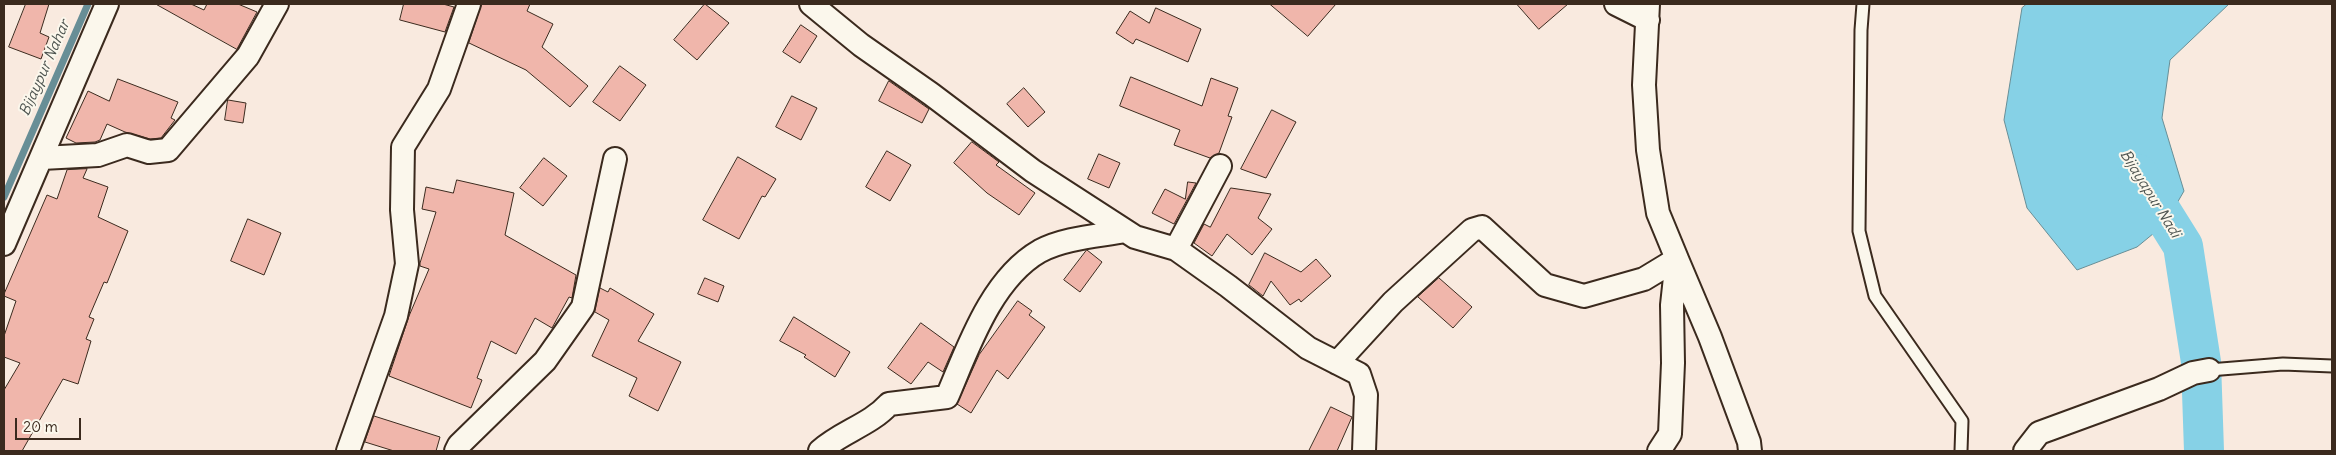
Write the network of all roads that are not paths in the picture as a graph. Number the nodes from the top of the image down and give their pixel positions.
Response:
1 (107, 4) edge
2 (277, 4) edge
3 (469, 4) edge
4 (811, 4) edge
5 (1616, 4) edge
6 (1863, 4) edge
7 (1648, 12) edge
8 (42, 158) junction
9 (616, 159) dead end
10 (1220, 166) dead end
11 (1125, 231) junction
12 (4, 244) edge
13 (1176, 249) junction
14 (1677, 259) junction
15 (1337, 363) junction
16 (2332, 366) edge
17 (2201, 371) joint
18 (348, 451) edge
19 (456, 451) edge
20 (820, 451) edge
21 (1364, 451) edge
22 (1659, 451) edge
23 (1750, 451) edge
24 (1961, 451) edge
25 (2025, 451) edge

1 - 8 street
2 - 8 street
3 - 18 street
4 - 11 street
5 - 7 street
6 - 24 lane
7 - 14 street
8 - 12 street
9 - 19 street
10 - 13 street
11 - 13 street
11 - 20 street
13 - 15 street
14 - 15 street
14 - 22 street
14 - 23 street
15 - 21 street
16 - 17 lane
17 - 25 street

